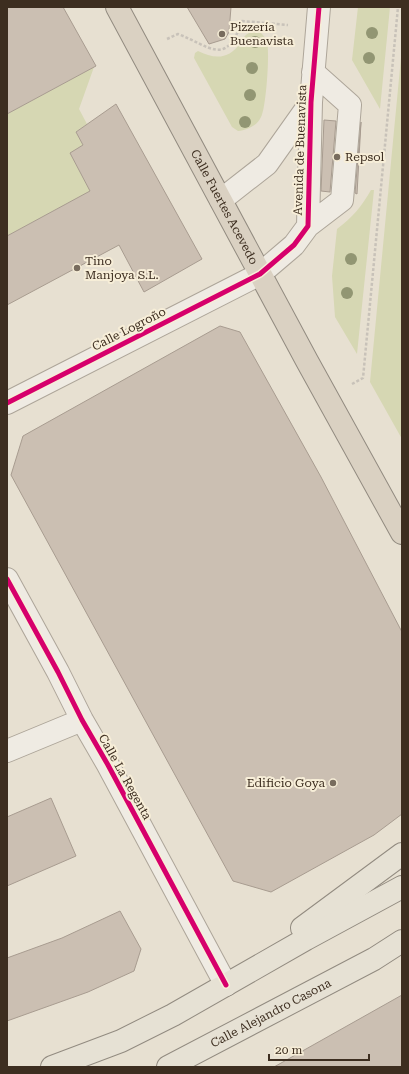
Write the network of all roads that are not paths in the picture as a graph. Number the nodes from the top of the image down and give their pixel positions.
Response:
1 (117, 7) edge
2 (318, 17) edge
3 (313, 72) junction
4 (311, 102) junction
5 (221, 200) junction
6 (308, 226) junction
7 (260, 274) junction
8 (7, 403) edge
9 (401, 528) edge
10 (7, 579) edge
11 (82, 720) junction
12 (7, 751) edge
13 (402, 854) edge
14 (402, 887) edge
15 (402, 940) edge
16 (402, 950) edge
17 (374, 959) junction
18 (226, 985) junction
19 (52, 1067) edge
20 (168, 1067) edge

1 - 5 highway, Calle Fuertes Acevedo
2 - 3 street, Avenida de Buenavista
3 - 4 street, Avenida de Buenavista
3 - 6 street
4 - 5 street, Avenida de Buenavista
4 - 6 street, Avenida de Buenavista
5 - 7 highway, Calle Fuertes Acevedo
6 - 7 street, Avenida de Buenavista
7 - 8 street, Calle Logroño
7 - 9 highway, Calle Fuertes Acevedo
10 - 11 street, Calle La Regenta
11 - 12 street
11 - 18 street, Calle La Regenta
13 - 18 main road
14 - 18 main road
15 - 17 main road, Calle Alejandro Casona
16 - 17 main road, Calle Alejandro Casona
17 - 20 main road, Calle Alejandro Casona
18 - 19 main road

